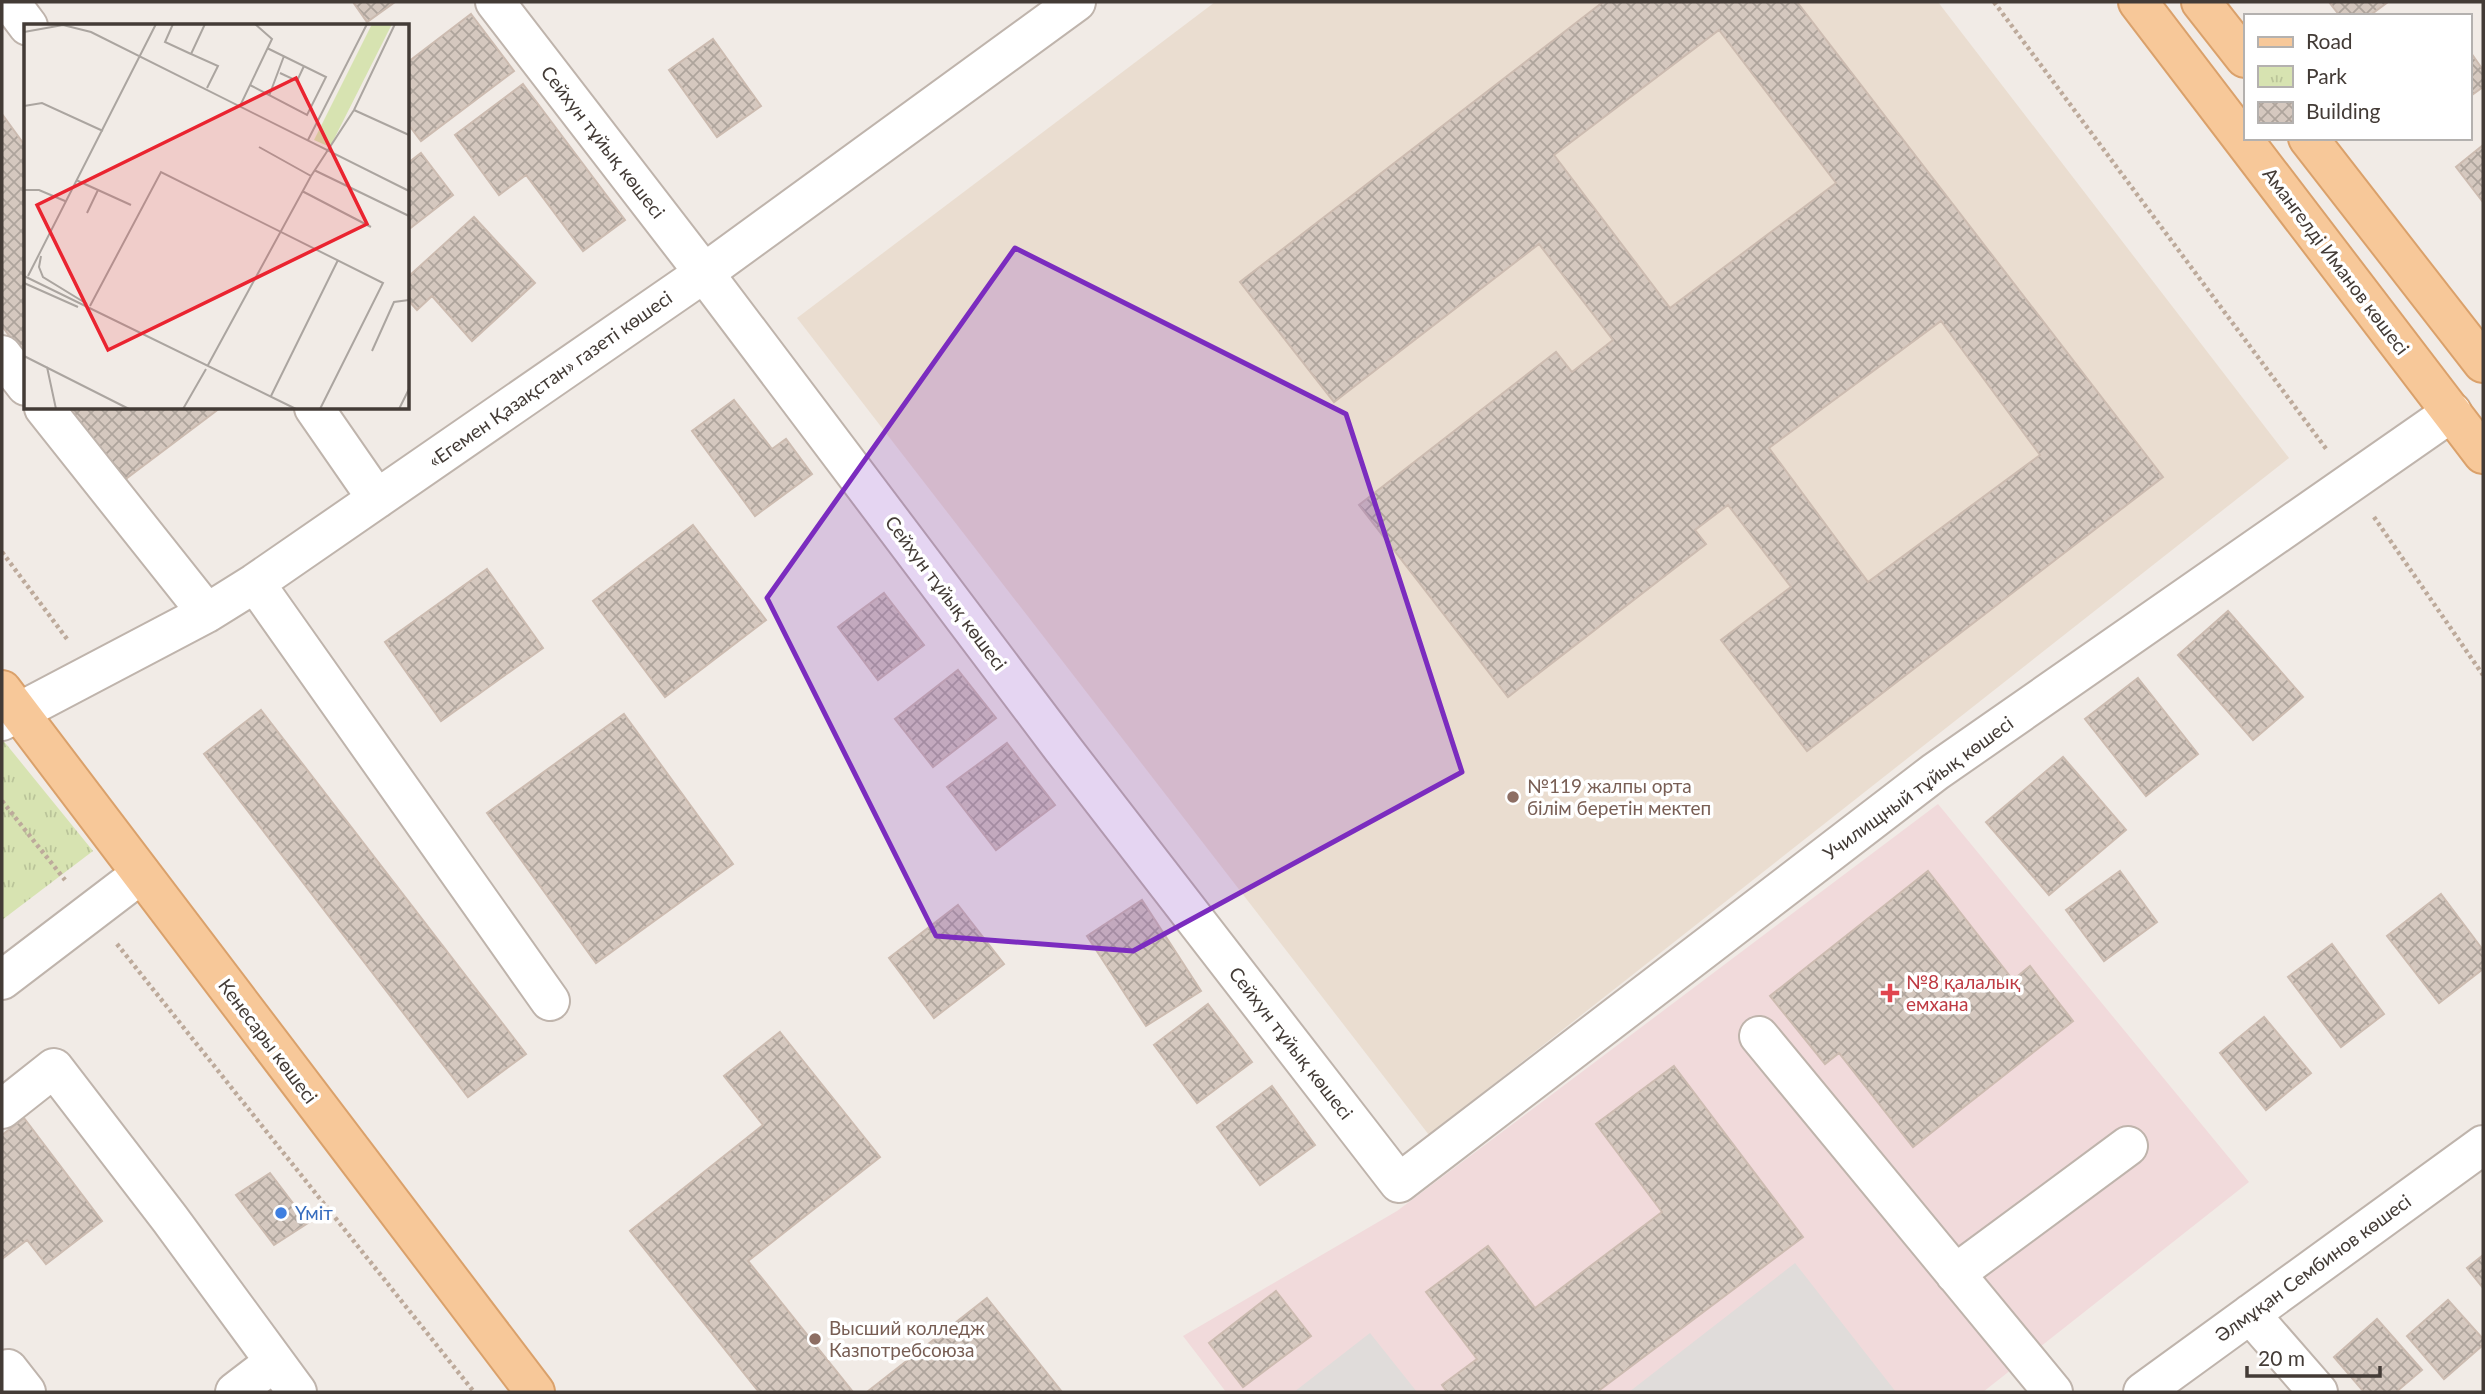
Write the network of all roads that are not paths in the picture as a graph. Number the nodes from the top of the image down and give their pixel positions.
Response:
1 (10, 2) edge
2 (495, 2) edge
3 (1076, 2) edge
4 (2138, 2) edge
5 (2201, 2) edge
6 (26, 24) edge
7 (2244, 57) edge
8 (2310, 140) edge
9 (704, 273) junction
10 (2, 355) edge
11 (2483, 363) edge
12 (24, 383) edge
13 (46, 410) edge
14 (315, 410) edge
15 (2473, 442) edge
16 (377, 499) junction
17 (255, 583) junction
18 (207, 613) junction
19 (7, 708) edge
20 (141, 874) junction
21 (2, 980) edge
22 (550, 1000) dead end
23 (1759, 1037) dead end
24 (2, 1109) edge
25 (2483, 1145) edge
26 (2128, 1146) dead end
27 (1399, 1183) joint
28 (1955, 1274) junction
29 (2250, 1314) junction
30 (274, 1362) junction
31 (2, 1374) edge
32 (26, 1392) edge
33 (235, 1392) edge
34 (297, 1392) edge
35 (535, 1392) edge
36 (2053, 1392) edge
37 (2143, 1392) edge
38 (2318, 1392) edge

1 - 6 street
2 - 9 street, Сейхун тұйық көшесі
3 - 9 street, «Егемен Қазақстан» газеті көшесі
4 - 15 main road, Амангелді Иманов көшесі
5 - 7 main road
8 - 11 main road
9 - 16 street, «Егемен Қазақстан» газеті көшесі
9 - 27 street, Сейхун тұйық көшесі
10 - 12 street
13 - 18 street
14 - 16 street
15 - 27 street, Училищный тұйық көшесі
16 - 17 street, «Егемен Қазақстан» газеті көшесі
17 - 18 street, «Егемен Қазақстан» газеті көшесі
17 - 22 street
18 - 19 street, «Егемен Қазақстан» газеті көшесі
19 - 20 main road, Кенесары көшесі
20 - 21 street
20 - 35 main road, Кенесары көшесі
23 - 28 street
24 - 30 street
25 - 29 street, Әлмұқан Сембинов көшесі
26 - 28 street
28 - 36 street
29 - 37 street, Әлмұқан Сембинов көшесі
29 - 38 street
30 - 33 street
30 - 34 street
31 - 32 street

